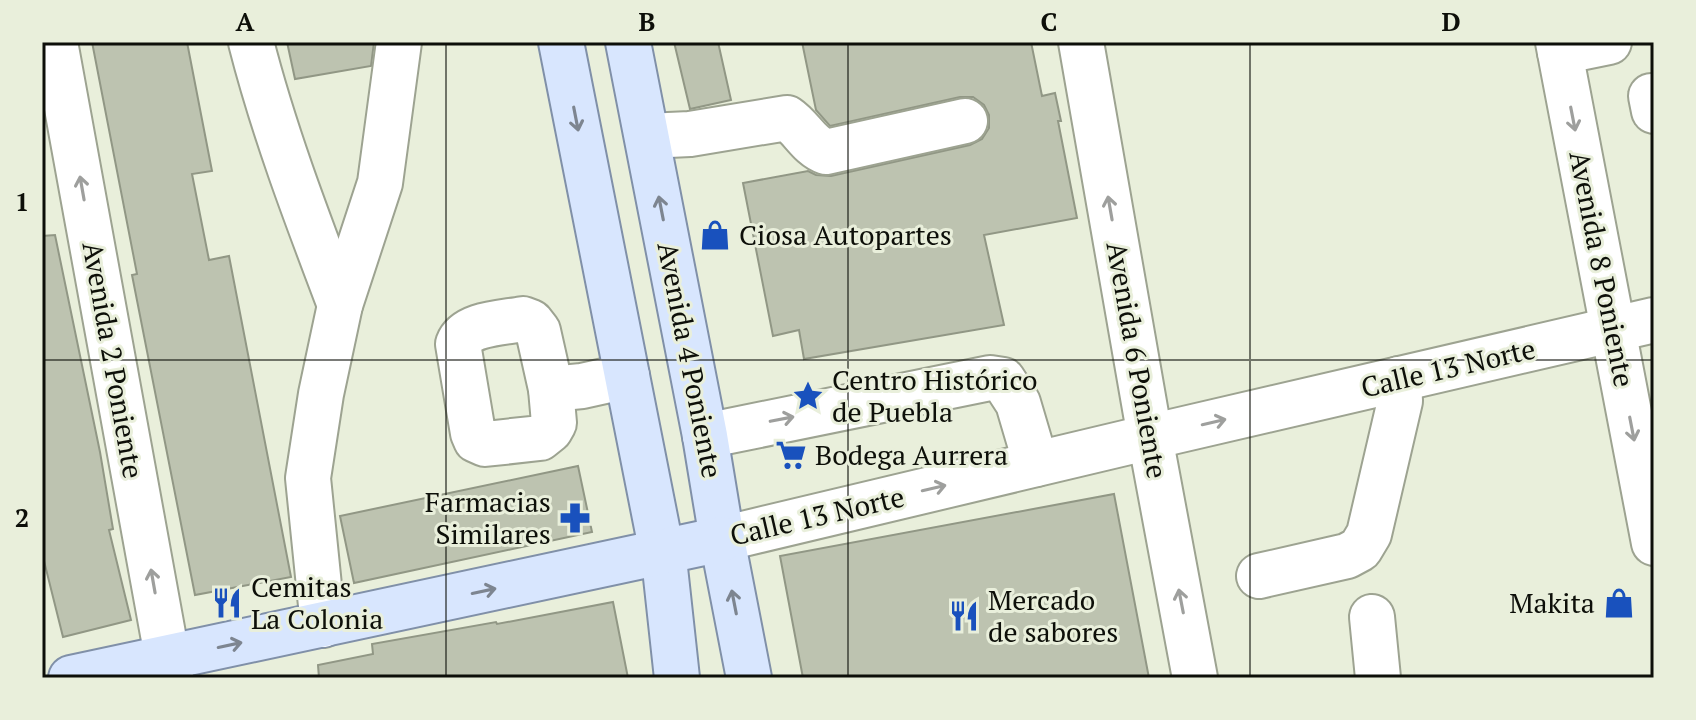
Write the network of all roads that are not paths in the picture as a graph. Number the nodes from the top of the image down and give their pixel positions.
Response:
1 (55, 42) edge
2 (251, 42) edge
3 (399, 42) edge
4 (561, 42) edge
5 (628, 42) edge
6 (1081, 42) edge
7 (1609, 42) edge
8 (1559, 47) edge
9 (965, 121) dead end
10 (647, 136) junction
11 (340, 305) junction
12 (1634, 325) edge
13 (627, 376) junction
14 (1399, 379) junction
15 (551, 389) dead end
16 (705, 436) junction
17 (1150, 437) junction
18 (1036, 464) junction
19 (1650, 495) edge
20 (722, 539) junction
21 (1654, 543) edge
22 (662, 552) junction
23 (1259, 576) dead end
24 (1372, 617) dead end
25 (323, 625) junction
26 (169, 668) edge
27 (71, 678) edge
28 (677, 678) edge
29 (749, 678) edge
30 (1195, 678) edge
31 (1378, 678) edge

26 -> 1 street, Avenida 2 Poniente
2 - 11 street
3 - 11 street
4 -> 13 main road
5 - 10 main road, Avenida 4 Poniente
17 -> 6 street, Avenida 6 Poniente
7 - 8 street
8 -> 12 street, Avenida 8 Poniente
9 - 10 street
16 -> 10 main road, Avenida 4 Poniente
11 - 25 street
12 - 14 street, Calle 13 Norte
12 -> 19 street, Avenida 8 Poniente
13 - 15 street
13 - 22 main road
17 -> 14 street, Calle 13 Norte
14 - 23 street
16 -> 18 street
16 - 20 main road, Avenida 4 Poniente
17 - 18 street, Calle 13 Norte
30 -> 17 street, Avenida 6 Poniente
20 -> 18 street, Calle 13 Norte
19 - 21 street, Avenida 8 Poniente
20 - 22 main road, Calle 13 Norte
29 -> 20 main road, Avenida 4 Poniente
25 -> 22 main road, Calle 13 Norte
22 - 28 main road
24 - 31 street
26 -> 25 main road, Calle 13 Norte
26 - 27 main road, Calle 13 Norte

